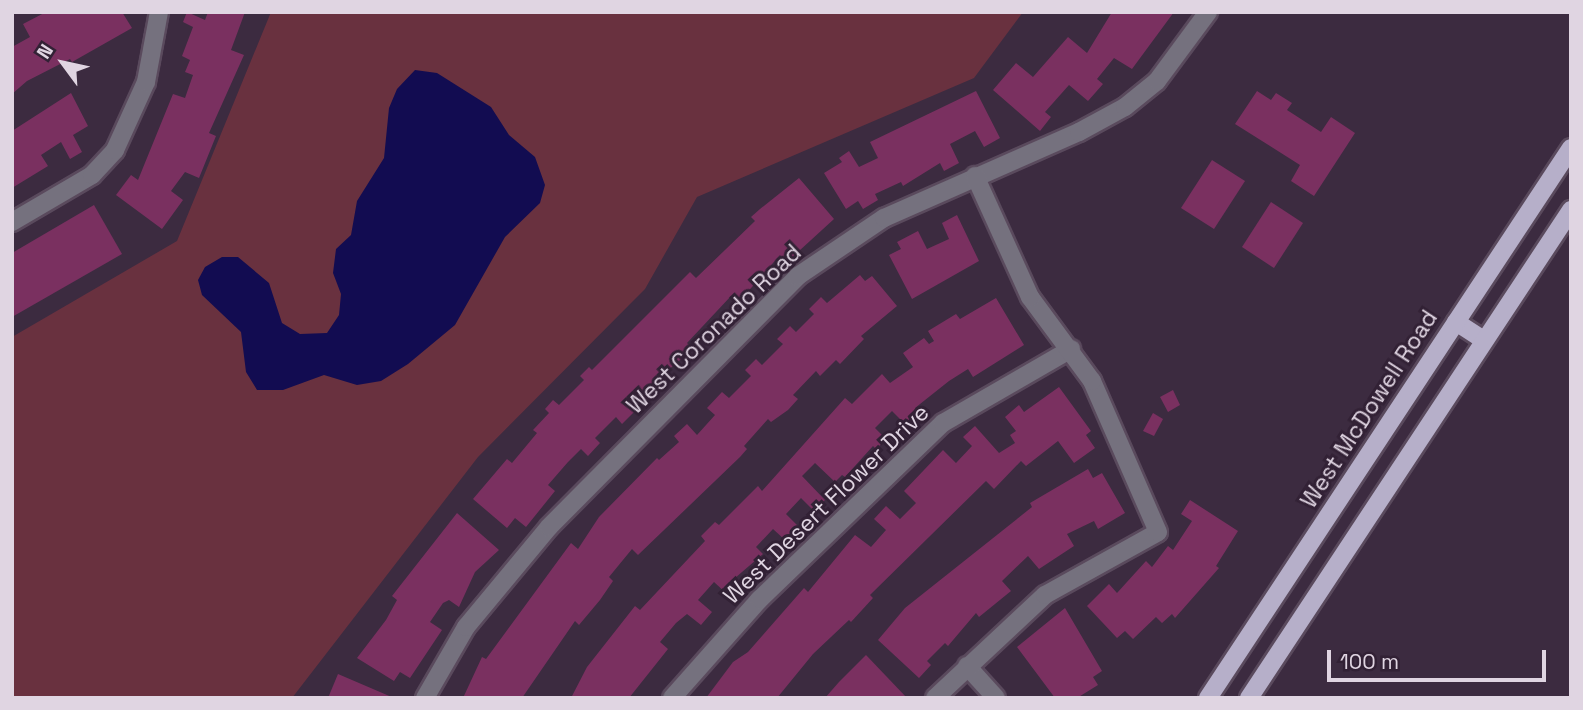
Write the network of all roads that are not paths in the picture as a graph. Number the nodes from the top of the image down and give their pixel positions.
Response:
1 (159, 12) edge
2 (1208, 12) edge
3 (1571, 148) edge
4 (975, 176) junction
5 (1571, 210) edge
6 (12, 222) edge
7 (1456, 322) junction
8 (1484, 340) junction
9 (1070, 349) junction
10 (967, 666) junction
11 (425, 698) edge
12 (672, 698) edge
13 (934, 698) edge
14 (996, 698) edge
15 (1208, 698) edge
16 (1249, 698) edge

1 - 6 street
2 - 4 street, West Coronado Road
3 - 7 main road, West McDowell Road
4 - 9 street
4 - 11 street, West Coronado Road
5 - 8 main road
7 - 8 main road
7 - 15 main road, West McDowell Road
8 - 16 main road
9 - 10 street
9 - 12 street, West Desert Flower Drive
10 - 13 street
10 - 14 street

